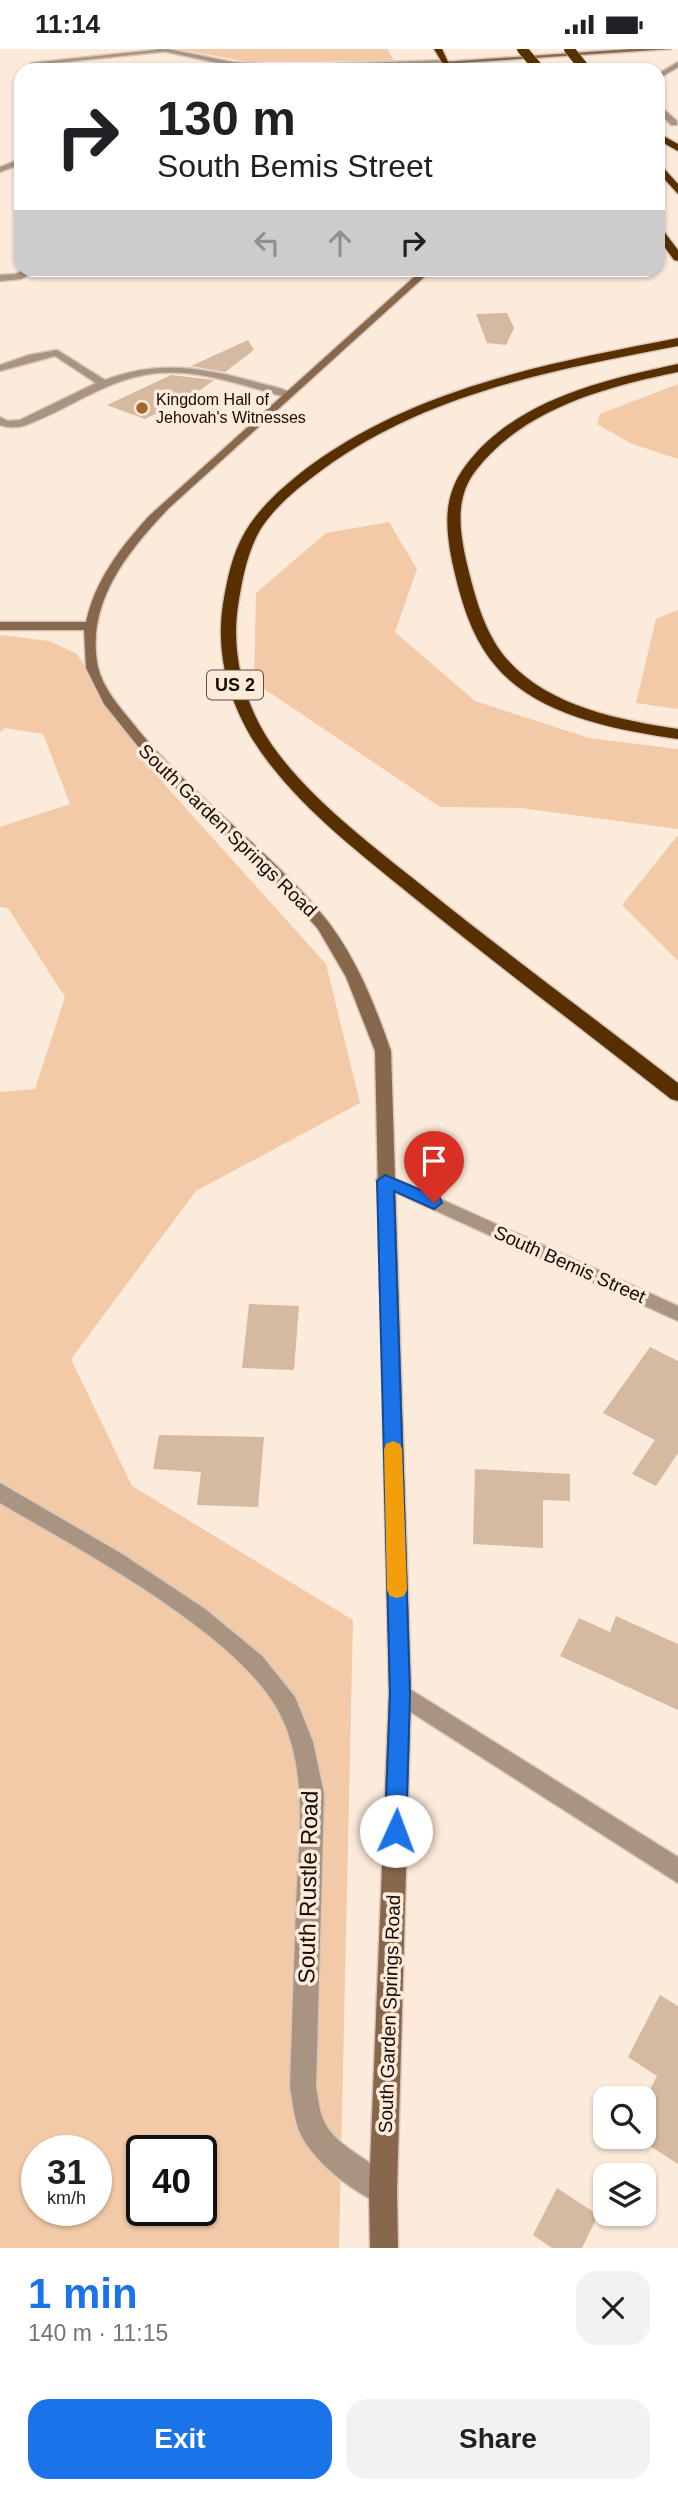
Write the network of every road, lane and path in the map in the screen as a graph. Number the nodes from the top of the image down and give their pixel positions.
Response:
1 (522, 49) edge
2 (569, 49) edge
3 (667, 49) edge
4 (161, 50) edge
5 (35, 63) dead end
6 (227, 63) edge
7 (487, 63) edge
8 (534, 63) edge
9 (580, 63) edge
10 (665, 113) edge
11 (674, 123) dead end
12 (665, 174) edge
13 (678, 191) edge
14 (665, 240) edge
15 (678, 258) edge
16 (18, 277) edge
17 (420, 277) edge
18 (0, 278) edge
19 (678, 342) edge
20 (0, 368) edge
21 (675, 369) edge
22 (104, 384) junction
23 (289, 395) junction
24 (0, 420) edge
25 (0, 626) edge
26 (91, 626) junction
27 (678, 734) edge
28 (678, 1094) edge
29 (385, 1181) junction
30 (678, 1314) edge
31 (0, 1492) edge
32 (400, 1693) junction
33 (678, 1871) edge
34 (383, 2191) junction
35 (384, 2248) edge

1 - 8 highway, bridge
2 - 9 highway, bridge
3 - 7 street
4 - 5 street
4 - 6 street
10 - 11 street
12 - 13 highway
14 - 15 highway
16 - 18 street
17 - 23 street, South Garden Springs Road
19 - 28 highway, US 2
20 - 22 street
21 - 27 highway
22 - 23 street
22 - 24 street
23 - 26 street, South Garden Springs Road
25 - 26 street
26 - 29 street, South Garden Springs Road
29 - 30 street, South Bemis Street
29 - 32 street, South Garden Springs Road
31 - 34 street, South Rustle Road
32 - 33 street
32 - 34 street, South Garden Springs Road
34 - 35 street, South Garden Springs Road

